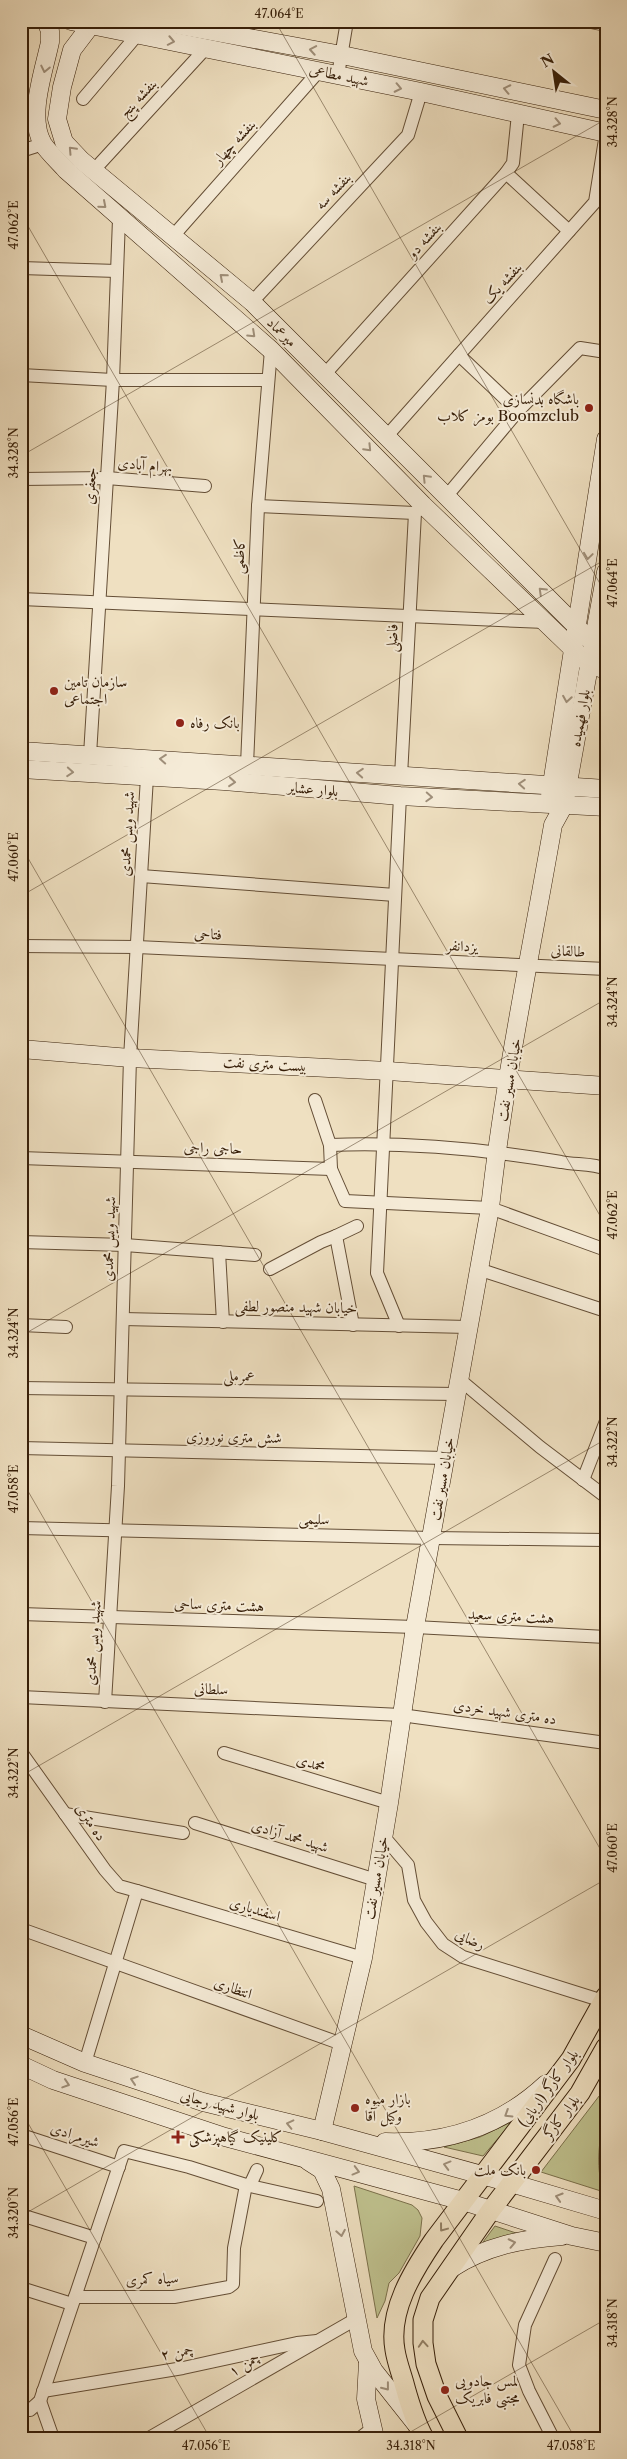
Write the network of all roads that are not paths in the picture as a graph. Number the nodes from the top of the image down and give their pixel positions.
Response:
1 (46, 21) edge
2 (71, 21) edge
3 (156, 21) edge
4 (348, 21) edge
5 (588, 21) edge
6 (91, 25) junction
7 (606, 25) edge
8 (138, 34) junction
9 (50, 42) junction
10 (74, 46) junction
11 (206, 48) junction
12 (342, 55) junction
13 (319, 71) junction
14 (338, 75) junction
15 (421, 92) junction
16 (83, 99) dead end
17 (606, 110) edge
18 (518, 114) junction
19 (606, 133) edge
20 (43, 144) junction
21 (21, 152) edge
22 (94, 170) junction
23 (506, 173) junction
24 (119, 220) junction
25 (569, 231) junction
26 (174, 235) junction
27 (21, 268) edge
28 (117, 271) junction
29 (252, 302) junction
30 (270, 350) junction
31 (606, 352) edge
32 (460, 355) junction
33 (325, 374) junction
34 (21, 375) edge
35 (113, 380) junction
36 (268, 380) junction
37 (518, 411) junction
38 (386, 437) junction
39 (606, 439) edge
40 (107, 478) junction
41 (21, 479) edge
42 (205, 486) dead end
43 (445, 498) junction
44 (258, 506) junction
45 (419, 509) junction
46 (462, 514) junction
47 (448, 529) junction
48 (606, 572) edge
49 (21, 599) edge
50 (99, 602) junction
51 (581, 604) junction
52 (253, 608) junction
53 (602, 612) edge
54 (409, 616) junction
55 (546, 623) junction
56 (577, 625) junction
57 (594, 641) junction
58 (575, 651) junction
59 (606, 656) edge
60 (598, 667) edge
61 (21, 750) edge
62 (90, 755) junction
63 (247, 765) junction
64 (21, 769) edge
65 (147, 776) junction
66 (401, 776) junction
67 (560, 786) junction
68 (606, 789) edge
69 (400, 796) junction
70 (557, 805) junction
71 (606, 807) edge
72 (141, 876) junction
73 (395, 895) junction
74 (21, 946) edge
75 (137, 947) junction
76 (394, 959) junction
77 (528, 965) junction
78 (606, 969) edge
79 (21, 1049) edge
80 (130, 1058) junction
81 (388, 1071) junction
82 (509, 1080) junction
83 (606, 1086) edge
84 (315, 1100) dead end
85 (383, 1143) junction
86 (330, 1145) junction
87 (496, 1151) junction
88 (21, 1158) edge
89 (127, 1161) junction
90 (330, 1169) junction
91 (606, 1169) edge
92 (379, 1203) junction
93 (490, 1208) junction
94 (357, 1226) dead end
95 (336, 1236) junction
96 (21, 1242) edge
97 (125, 1245) junction
98 (606, 1250) edge
99 (219, 1252) junction
100 (255, 1255) dead end
101 (270, 1269) dead end
102 (478, 1269) junction
103 (606, 1311) edge
104 (123, 1319) junction
105 (223, 1322) junction
106 (21, 1325) edge
107 (354, 1325) junction
108 (399, 1326) junction
109 (66, 1327) dead end
110 (468, 1327) junction
111 (458, 1386) junction
112 (21, 1388) edge
113 (121, 1390) junction
114 (606, 1421) edge
115 (21, 1448) edge
116 (119, 1450) junction
117 (445, 1458) junction
118 (583, 1480) junction
119 (606, 1497) edge
120 (21, 1528) edge
121 (116, 1530) junction
122 (432, 1538) junction
123 (606, 1540) edge
124 (21, 1614) edge
125 (111, 1618) junction
126 (416, 1627) junction
127 (606, 1637) edge
128 (21, 1697) edge
129 (105, 1702) junction
130 (401, 1715) junction
131 (606, 1743) edge
132 (21, 1752) edge
133 (224, 1753) dead end
134 (389, 1803) junction
135 (65, 1814) junction
136 (195, 1823) dead end
137 (183, 1832) dead end
138 (384, 1837) junction
139 (376, 1880) junction
140 (136, 1896) junction
141 (21, 1929) edge
142 (363, 1958) junction
143 (113, 1963) junction
144 (604, 1998) edge
145 (21, 2035) edge
146 (342, 2044) junction
147 (606, 2047) edge
148 (571, 2059) junction
149 (84, 2063) junction
150 (21, 2065) edge
151 (556, 2079) junction
152 (580, 2093) junction
153 (322, 2131) junction
154 (21, 2135) edge
155 (360, 2142) junction
156 (292, 2153) junction
157 (119, 2167) junction
158 (257, 2170) dead end
159 (483, 2175) junction
160 (511, 2183) junction
161 (246, 2185) junction
162 (463, 2201) junction
163 (317, 2202) dead end
164 (491, 2210) junction
165 (606, 2211) edge
166 (21, 2214) edge
167 (572, 2236) junction
168 (95, 2238) junction
169 (606, 2243) edge
170 (554, 2259) dead end
171 (451, 2268) junction
172 (21, 2288) edge
173 (74, 2300) junction
174 (356, 2319) junction
175 (317, 2341) junction
176 (368, 2362) junction
177 (42, 2396) junction
178 (21, 2410) edge
179 (420, 2431) edge
180 (369, 2435) edge
181 (53, 2438) edge
182 (149, 2438) edge
183 (458, 2438) edge
184 (553, 2438) edge

1 - 9 street, میرعماد
2 - 6 street, شهید مطاعی
12 -> 3 street, شهید مطاعی
4 - 12 street
5 - 7 street
6 - 8 street, شهید مطاعی
6 - 10 street, میرعماد
8 -> 11 street, شهید مطاعی
8 - 16 street
9 - 10 street
9 -> 20 street, میرعماد
22 -> 10 street, میرعماد
11 - 13 street, شهید مطاعی
11 - 22 street, بنفشه پنج
12 - 14 street
17 -> 12 street, شهید مطاعی
13 - 14 street, شهید مطاعی
13 - 26 street, بنفشه چهار
14 -> 15 street, شهید مطاعی
15 - 18 street, شهید مطاعی
15 - 29 street, بنفشه سه
18 -> 19 street, شهید مطاعی
18 - 23 street, بنفشه دو
19 - 25 street, بنفشه یک
20 - 21 street
20 -> 24 street, میرعماد
22 - 26 street, میرعماد
23 - 25 street
23 - 33 street, بنفشه دو
24 - 28 street, جعفری
24 -> 30 street, میرعماد
25 - 32 street, بنفشه یک
29 -> 26 street, میرعماد
27 - 28 street
28 - 35 street, جعفری
29 - 33 street, میرعماد
30 - 36 street, کاظمی
30 -> 45 street, میرعماد
31 - 37 street
32 - 37 street
32 - 38 street, بنفشه یک
33 - 38 street, میرعماد
34 - 35 street
35 - 36 street
35 - 40 street, جعفری
36 - 44 street, کاظمی
37 - 43 street
43 -> 38 street, میرعماد
39 -> 51 street
40 - 41 street, بهرام آبادی
40 - 42 street, بهرام آبادی
40 - 50 street, جعفری
43 - 46 street, میرعماد
44 - 45 street
44 - 52 street, کاظمی
45 - 47 street, میرعماد
45 - 54 street, فاضلی
46 - 47 street
56 -> 46 street, میرعماد
47 - 55 street, میرعماد
48 - 53 street, بلوار فهمیده
49 - 50 street
50 - 52 street
50 - 62 street, جعفری
51 - 53 street
51 - 56 street
52 - 54 street
52 - 63 street, کاظمی
53 - 57 street, بلوار فهمیده
54 - 55 street
54 - 66 street, فاضلی
55 - 58 street, میرعماد
56 - 57 street, میرعماد
56 - 58 street
57 - 59 street, میرعماد
57 - 60 street, بلوار فهمیده
58 - 60 street, میرعماد
58 -> 67 street
60 - 67 street, بلوار فهمیده
61 - 62 street, بلوار عشایر
63 -> 62 street, بلوار عشایر
66 -> 63 street, بلوار عشایر
64 -> 65 street, بلوار عشایر
65 -> 69 street, بلوار عشایر
65 - 72 street, شهید ویس محمدی
67 -> 66 street, بلوار عشایر
67 - 68 street, بلوار عشایر
67 - 70 street
69 -> 70 street, بلوار عشایر
69 - 73 street
70 - 71 street, بلوار عشایر
70 - 77 street, خیابان مسیر نفت
72 - 73 street
72 - 75 street, شهید ویس محمدی
73 - 76 street
74 - 75 street, فتاحی
75 - 76 street, فتاحی
75 - 80 street, شهید ویس محمدی
76 - 77 street, یزدانفر
76 - 81 street
77 - 78 street, طالقانی
77 - 82 street, خیابان مسیر نفت
79 - 80 street, بیست متری نفت
80 - 81 street, بیست متری نفت
80 - 89 street, شهید ویس محمدی
81 - 82 street, بیست متری نفت
81 - 85 street
82 - 83 street, بیست متری نفت
82 - 87 street, خیابان مسیر نفت
84 - 86 street
85 - 86 street
85 - 87 street
85 - 92 street
86 - 90 street
87 - 91 street
87 - 93 street, خیابان مسیر نفت
88 - 89 street, حاجی راجی
89 - 90 street, حاجی راجی
89 - 97 street, شهید ویس محمدی
90 - 92 street
92 - 93 street
92 - 108 street
93 - 98 street
93 - 102 street, خیابان مسیر نفت
94 - 95 street
95 - 101 street
95 - 107 street
96 - 97 street
97 - 99 street
97 - 104 street, شهید ویس محمدی
99 - 100 street
99 - 105 street
102 - 103 street
102 - 110 street, خیابان مسیر نفت
104 - 105 street, خیابان شهید منصور لطفی
104 - 113 street, شهید ویس محمدی
105 - 107 street, خیابان شهید منصور لطفی
106 - 109 street
107 - 108 street, خیابان شهید منصور لطفی
108 - 110 street, خیابان شهید منصور لطفی
110 - 111 street, خیابان مسیر نفت
111 - 113 street, عمرملی
111 - 117 street, خیابان مسیر نفت
111 - 118 street
112 - 113 street, عمرملی
113 - 116 street, شهید ویس محمدی
114 - 118 street
115 - 116 street, شش متری نوروزی
116 - 117 street, شش متری نوروزی
116 - 121 street, شهید ویس محمدی
117 - 122 street, خیابان مسیر نفت
118 - 119 street
120 - 121 street, سلیمی
121 - 122 street, سلیمی
121 - 125 street, شهید ویس محمدی
122 - 123 street, سلیمی
122 - 126 street, خیابان مسیر نفت
124 - 125 street, هشت متری ساحی
125 - 126 street, هشت متری ساحی
125 - 129 street, شهید ویس محمدی
126 - 127 street, هشت متری سعید
126 - 130 street, خیابان مسیر نفت
128 - 129 street, سلطانی
129 - 130 street, سلطانی
130 - 131 street, ده متری شهید خردی
130 - 134 street, خیابان مسیر نفت
132 - 135 street, ده متری
133 - 134 street, محمدی
134 - 138 street, خیابان مسیر نفت
135 - 137 street
135 - 140 street, ده متری
136 - 139 street, شهید محمد آزادی
138 - 139 street, خیابان مسیر نفت
138 - 144 street, رضایی
139 - 142 street, خیابان مسیر نفت
140 - 142 street, اسفندیاری
140 - 143 street
141 - 143 street, انتظاری
142 - 146 street, خیابان مسیر نفت
143 - 146 street, انتظاری
143 - 149 street
144 - 148 main road, بلوار کارگر (اربابی)
145 - 149 street, بلوار شهید رجایی
146 - 153 street, خیابان مسیر نفت
147 - 152 main road, بلوار کارگر
148 - 151 main road, بلوار کارگر (اربابی)
148 -> 155 street
153 -> 149 street, بلوار شهید رجایی
150 -> 156 street, بلوار شهید رجایی
151 - 152 main road
151 - 159 main road, بلوار کارگر (اربابی)
152 - 160 main road, بلوار کارگر
153 - 155 street, بلوار شهید رجایی
154 - 157 street, شیرمرادی
159 -> 155 street, بلوار شهید رجایی
156 -> 162 street, بلوار شهید رجایی
156 -> 174 street
157 - 161 street
157 - 168 street
158 - 161 street
159 - 160 street, بلوار شهید رجایی
159 - 162 main road, بلوار کارگر (اربابی)
160 - 164 main road, بلوار کارگر
165 -> 160 street, بلوار شهید رجایی
161 - 163 street
161 - 173 street, سیاه کمری
162 - 164 street, بلوار شهید رجایی
162 -> 179 main road, بلوار کارگر (اربابی)
164 - 167 street, بلوار شهید رجایی
164 - 171 main road, بلوار کارگر
166 - 168 street
167 - 169 street
171 -> 167 street
168 - 173 street
170 - 184 street
183 -> 171 main road, بلوار کارگر
172 - 173 street, سیاه کمری
173 - 177 street
174 - 175 street, چمن ۱
174 - 176 street
175 - 177 street, چمن ۲
175 - 182 street, چمن ۱
176 -> 179 street
176 - 180 street
177 - 178 street, چمن ۲
177 - 181 street

